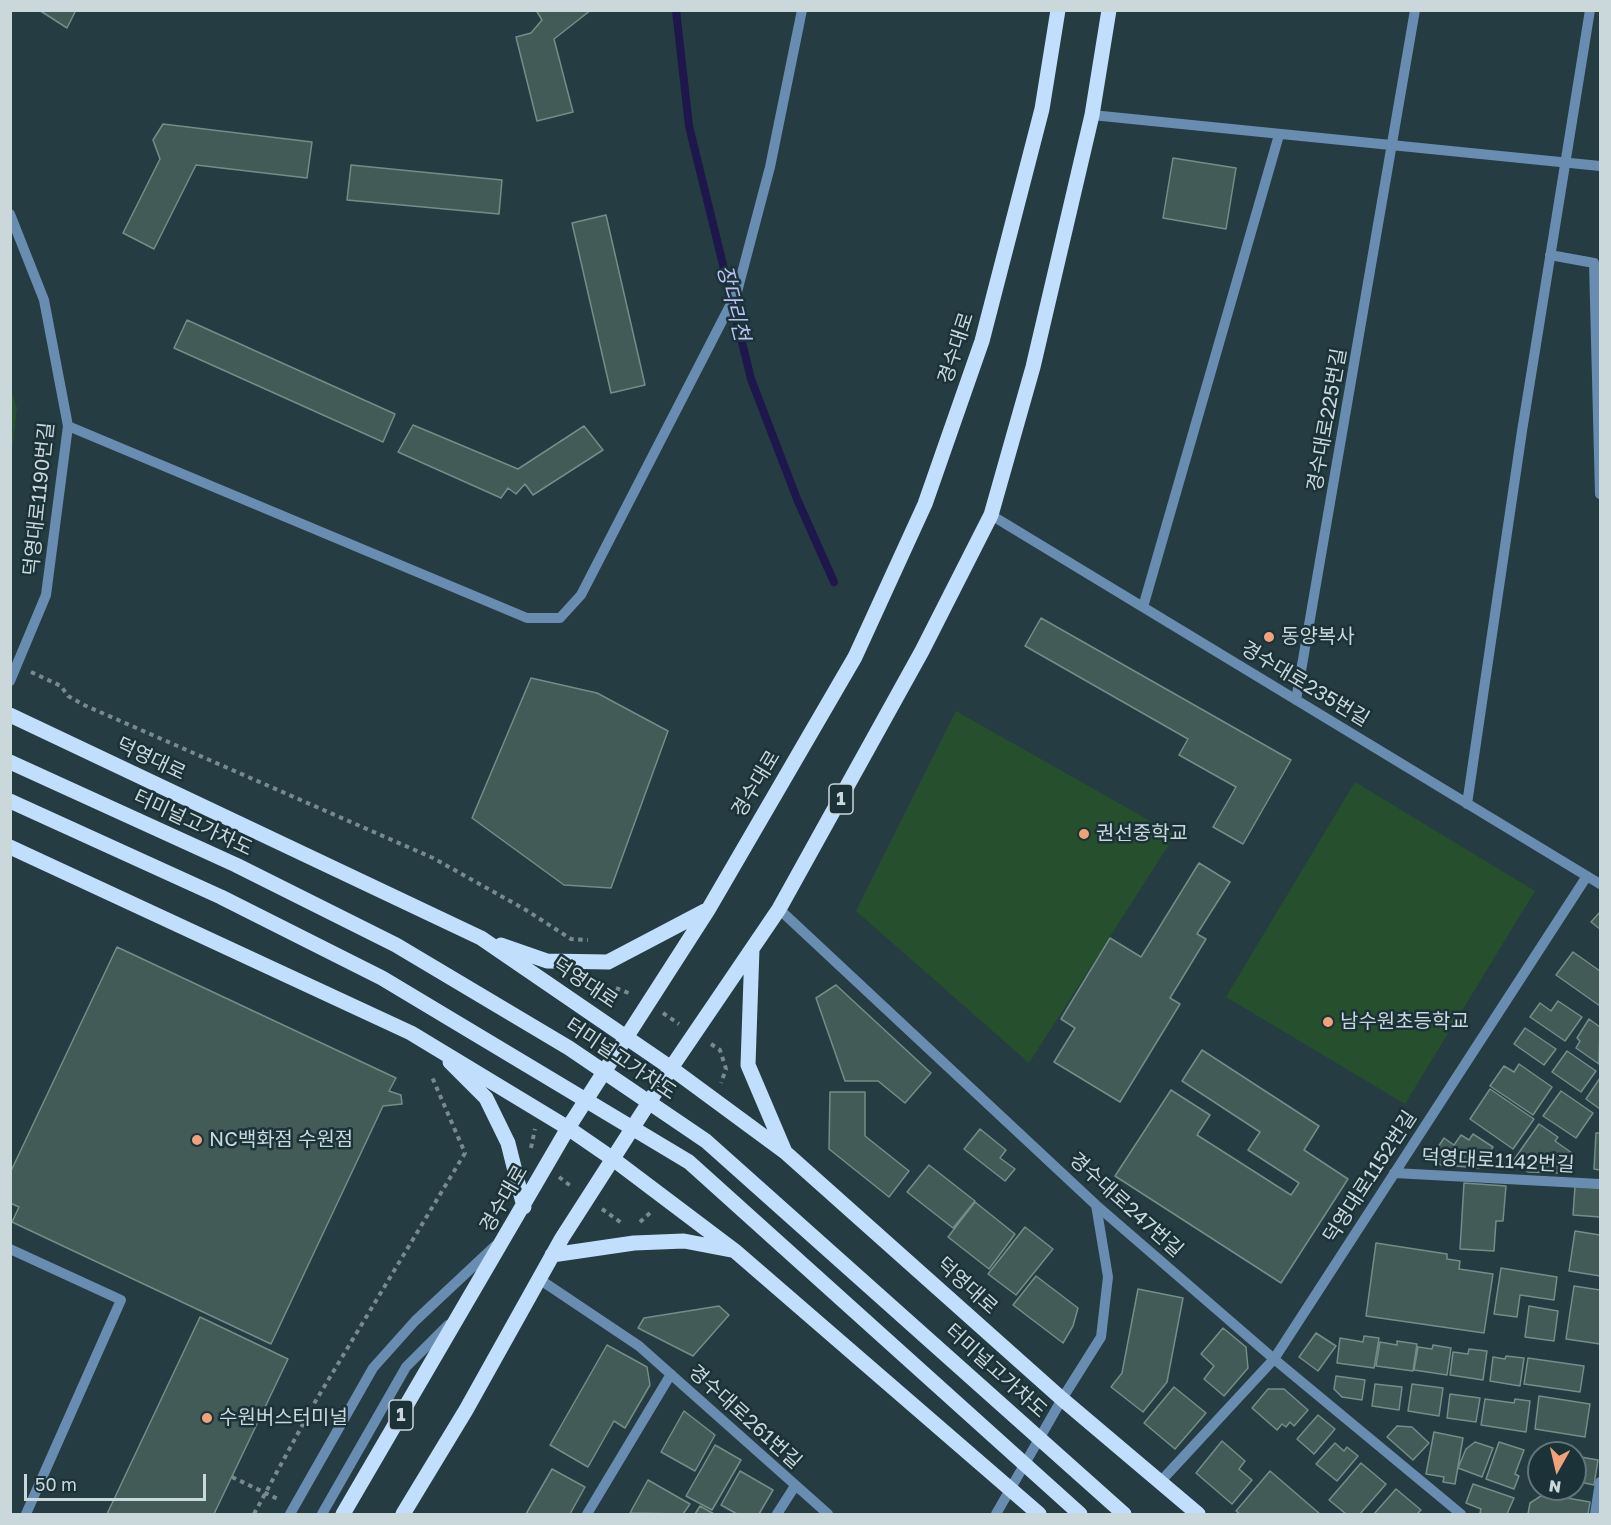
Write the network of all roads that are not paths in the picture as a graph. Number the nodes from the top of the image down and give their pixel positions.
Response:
1 (802, 10) edge
2 (1058, 10) edge
3 (1109, 10) edge
4 (1415, 10) edge
5 (1590, 10) edge
6 (1092, 115) junction
7 (1279, 135) junction
8 (1392, 146) junction
9 (1565, 162) junction
10 (1600, 166) edge
11 (10, 214) edge
12 (1550, 255) junction
13 (68, 426) junction
14 (1600, 494) edge
15 (991, 514) junction
16 (1143, 608) junction
17 (10, 681) edge
18 (1296, 700) junction
19 (10, 715) edge
20 (10, 762) edge
21 (10, 801) edge
22 (1467, 804) junction
23 (10, 847) edge
24 (1587, 876) junction
25 (1600, 884) edge
26 (779, 909) junction
27 (708, 910) junction
28 (481, 938) junction
29 (752, 948) junction
30 (626, 1037) junction
31 (431, 1043) junction
32 (671, 1068) junction
33 (568, 1128) junction
34 (785, 1152) junction
35 (613, 1158) junction
36 (1394, 1173) junction
37 (1600, 1184) edge
38 (1096, 1205) junction
39 (524, 1207) junction
40 (503, 1238) junction
41 (10, 1249) edge
42 (735, 1251) junction
43 (552, 1255) junction
44 (539, 1280) junction
45 (459, 1315) junction
46 (1274, 1359) junction
47 (671, 1374) junction
48 (1062, 1399) junction
49 (1161, 1481) junction
50 (1600, 1482) edge
51 (795, 1486) junction
52 (1010, 1489) junction
53 (26, 1515) edge
54 (290, 1515) edge
55 (322, 1515) edge
56 (343, 1515) edge
57 (403, 1515) edge
58 (587, 1515) edge
59 (777, 1515) edge
60 (828, 1515) edge
61 (996, 1515) edge
62 (1038, 1515) edge
63 (1080, 1515) edge
64 (1124, 1515) edge
65 (1198, 1515) edge
66 (1461, 1515) edge
67 (1595, 1515) edge

1 - 13 street
2 - 27 main road, 경수대로 / 1
3 - 6 main road, 1
4 - 8 street, 경수대로225번길
5 - 9 street
6 - 7 street
6 - 15 main road, 1
7 - 8 street
7 - 16 street
8 - 9 street
8 - 18 street, 경수대로225번길
9 - 10 street
9 - 12 street
11 - 13 street, 덕영대로1190번길
12 - 14 street
12 - 22 street
13 - 17 street, 덕영대로1190번길
15 - 16 street, 경수대로235번길
15 - 26 main road, 1
16 - 18 street, 경수대로235번길
18 - 22 street, 경수대로235번길
19 - 28 main road, 덕영대로
20 - 64 main road, 터미널고가차도, bridge
21 - 63 main road, bridge
22 - 24 street, 경수대로235번길
23 - 31 main road
24 - 25 street, 경수대로235번길
24 - 36 street, 덕영대로1152번길
26 - 29 main road, 1
26 - 38 street, 경수대로247번길
27 - 28 main road
27 - 30 main road, 경수대로 / 1
28 - 30 main road, 덕영대로
29 - 32 main road, 1
29 - 34 main road
30 - 32 main road, 덕영대로
30 - 33 main road, 경수대로 / 1
31 - 33 main road
31 - 39 main road
32 - 34 main road, 덕영대로
32 - 35 main road, 1
33 - 35 main road
33 - 39 main road, 경수대로 / 1
34 - 48 main road, 덕영대로
35 - 42 main road
35 - 43 main road, 1
36 - 37 street, 덕영대로1142번길
36 - 46 street, 덕영대로1152번길
38 - 46 street, 경수대로247번길
38 - 48 street
39 - 40 main road, 경수대로 / 1
40 - 45 main road, 경수대로 / 1
40 - 54 street
41 - 53 street
42 - 43 main road
42 - 52 main road
43 - 44 main road, 1
44 - 47 street, 경수대로261번길
44 - 57 main road, 1
45 - 55 street
45 - 56 main road, 경수대로 / 1
46 - 49 street, 덕영대로1152번길
46 - 66 street, 경수대로247번길
47 - 51 street, 경수대로261번길
47 - 58 street, 경수대로261번길
48 - 49 main road, 덕영대로
48 - 52 street
49 - 65 main road, 덕영대로
50 - 67 street
51 - 59 street, 경수대로261번길
51 - 60 street, 경수대로261번길
52 - 61 street
52 - 62 main road

